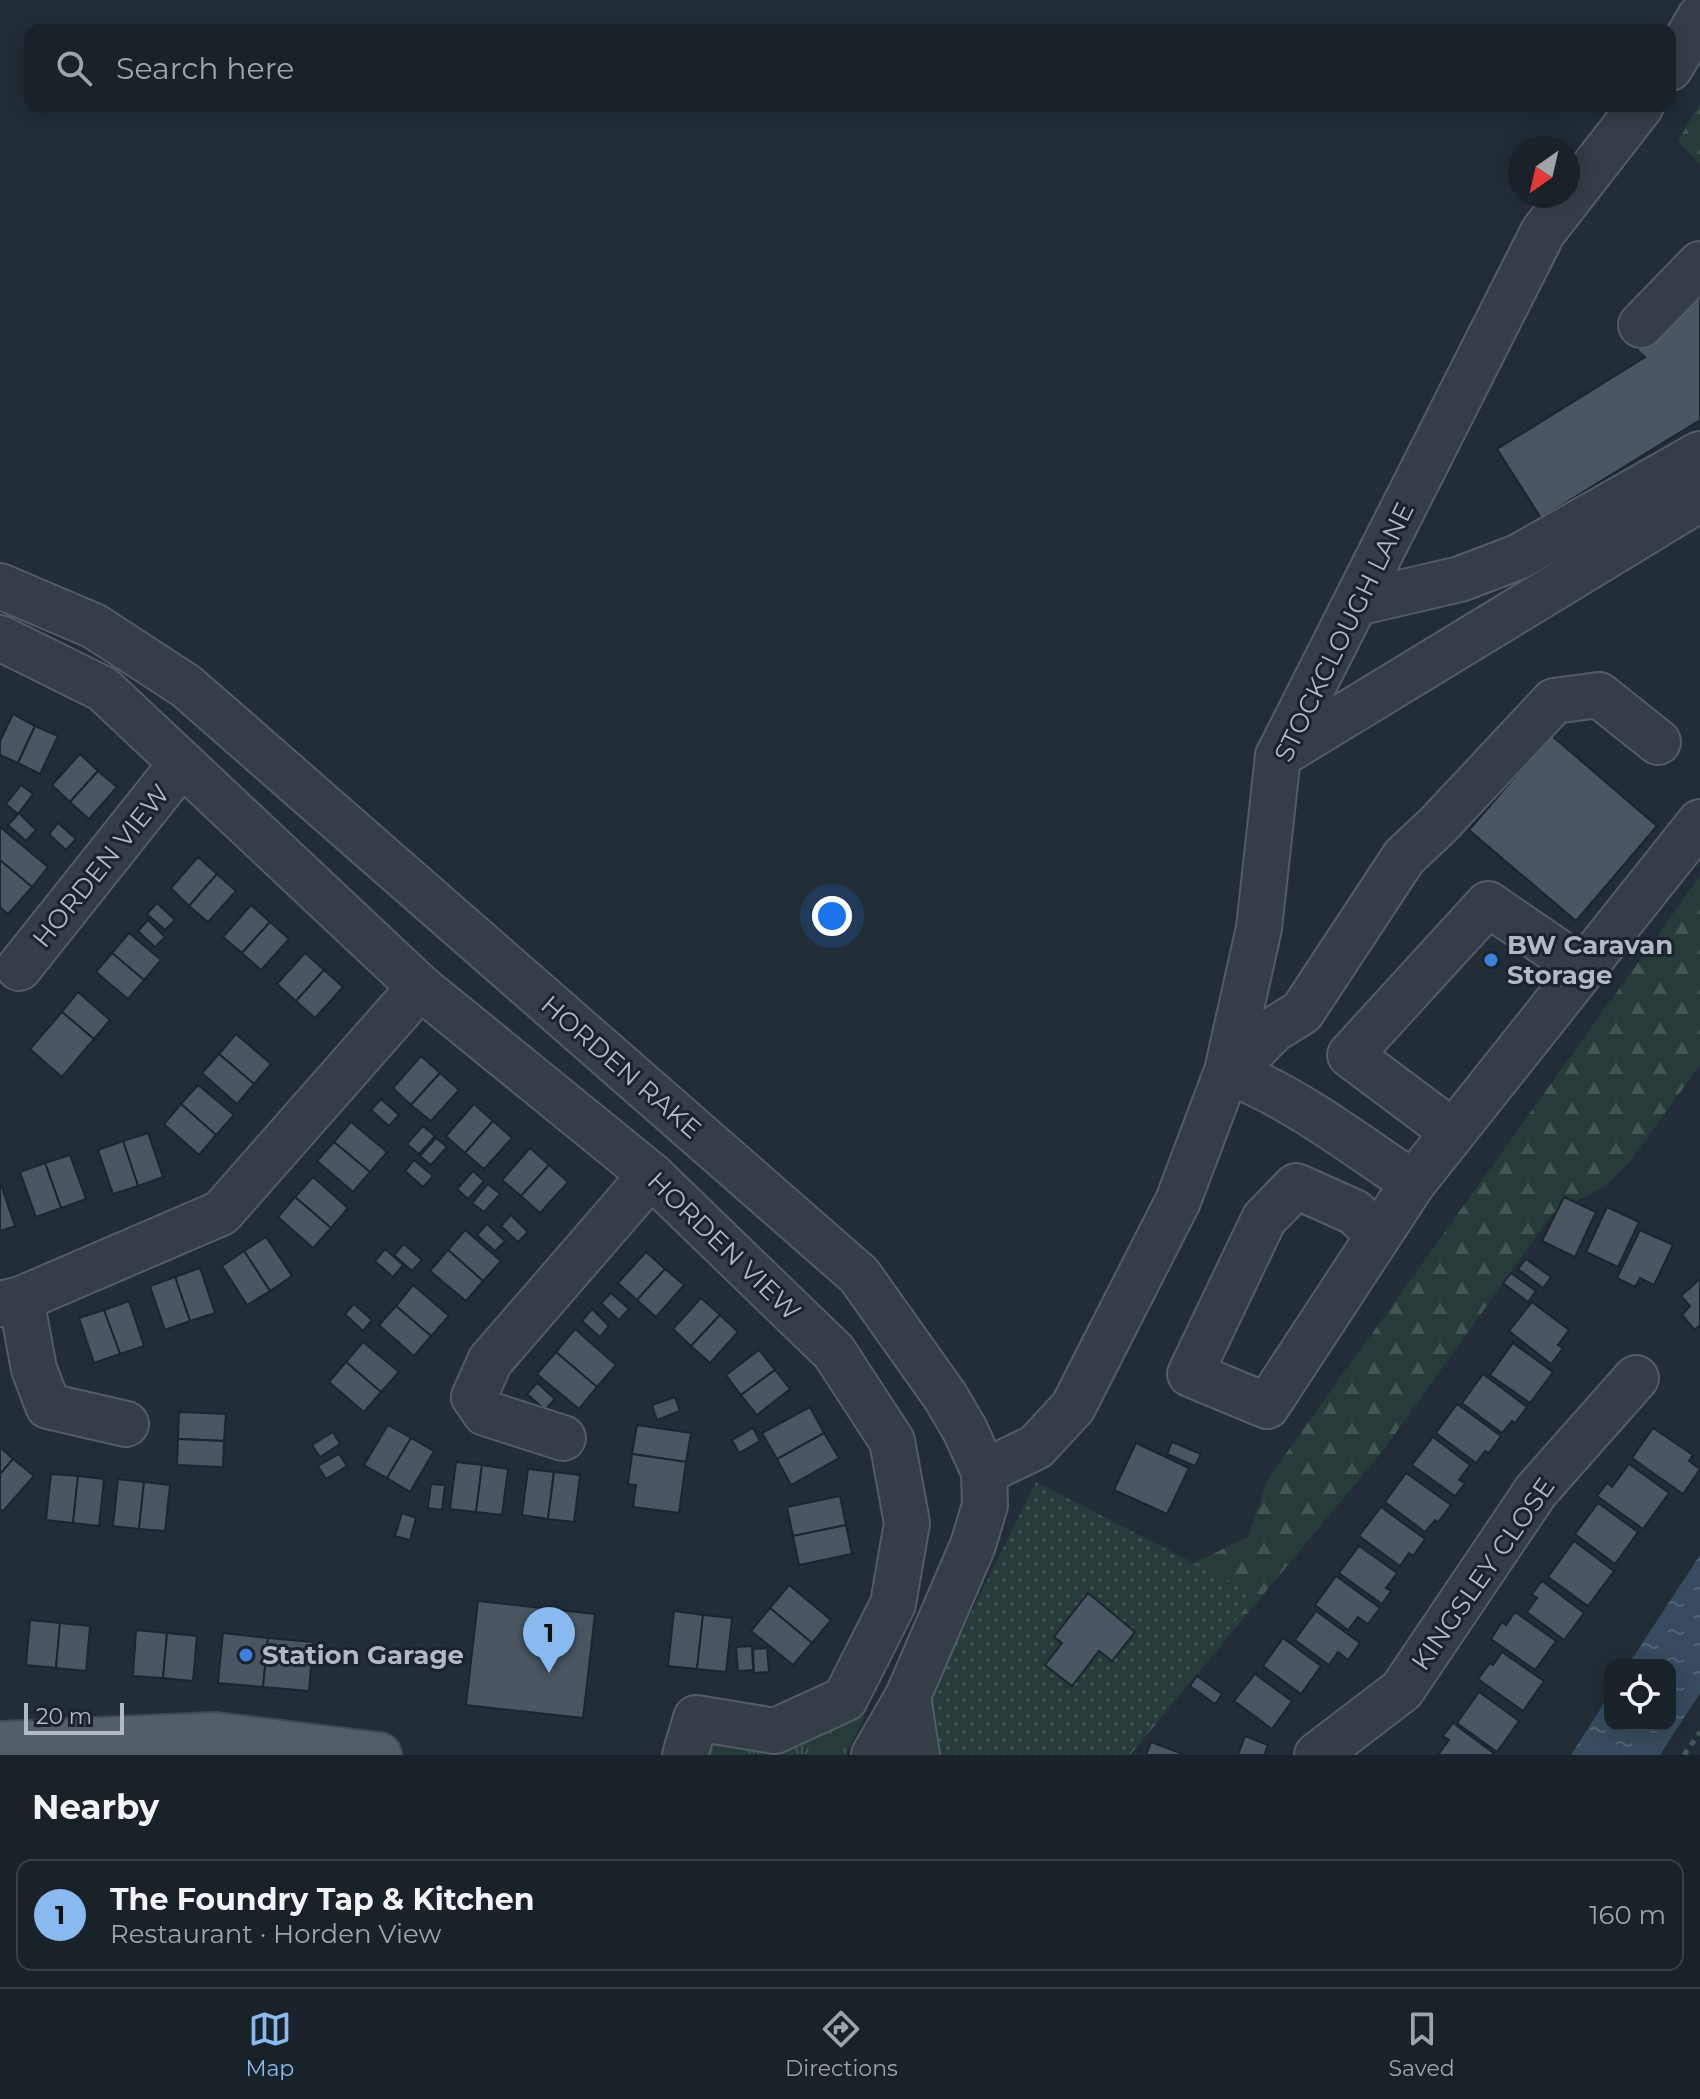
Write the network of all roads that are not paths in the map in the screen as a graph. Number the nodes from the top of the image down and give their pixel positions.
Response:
1 (1700, 17) edge
2 (1676, 58) edge
3 (1636, 112) edge
4 (1700, 264) edge
5 (1641, 325) dead end
6 (1700, 454) edge
7 (1700, 499) edge
8 (0, 586) edge
9 (1357, 603) junction
10 (0, 638) edge
11 (1658, 742) dead end
12 (1278, 756) junction
13 (182, 763) junction
14 (1700, 822) edge
15 (19, 968) dead end
16 (1583, 969) junction
17 (420, 987) junction
18 (1233, 1074) junction
19 (1453, 1132) junction
20 (651, 1175) junction
21 (1413, 1183) junction
22 (1379, 1235) junction
23 (10, 1302) edge
24 (1636, 1378) dead end
25 (126, 1424) dead end
26 (563, 1438) dead end
27 (984, 1472) junction
28 (908, 1696) junction
29 (0, 1744) edge
30 (215, 1745) edge
31 (379, 1755) edge
32 (685, 1755) edge
33 (874, 1755) edge
34 (917, 1755) edge
35 (1317, 1755) edge

1 - 2 street
3 - 9 street, STOCKCLOUGH LANE
4 - 5 street
6 - 9 street
7 - 12 street
8 - 27 street, HORDEN RAKE
9 - 12 street, STOCKCLOUGH LANE
10 - 13 street, HORDEN VIEW
11 - 18 street
12 - 18 street, STOCKCLOUGH LANE
13 - 15 street, HORDEN VIEW
13 - 17 street, HORDEN VIEW
14 - 16 street
16 - 19 street
16 - 19 street
17 - 20 street, HORDEN VIEW
17 - 23 street
18 - 21 street
18 - 27 street, STOCKCLOUGH LANE
19 - 21 street
20 - 26 street
20 - 32 street, HORDEN VIEW
21 - 22 street
22 - 22 street
23 - 25 street
24 - 35 street, KINGSLEY CLOSE
27 - 28 street, HORDEN RAKE
28 - 33 street, HORDEN RAKE
28 - 34 street
29 - 30 main road
30 - 31 main road

